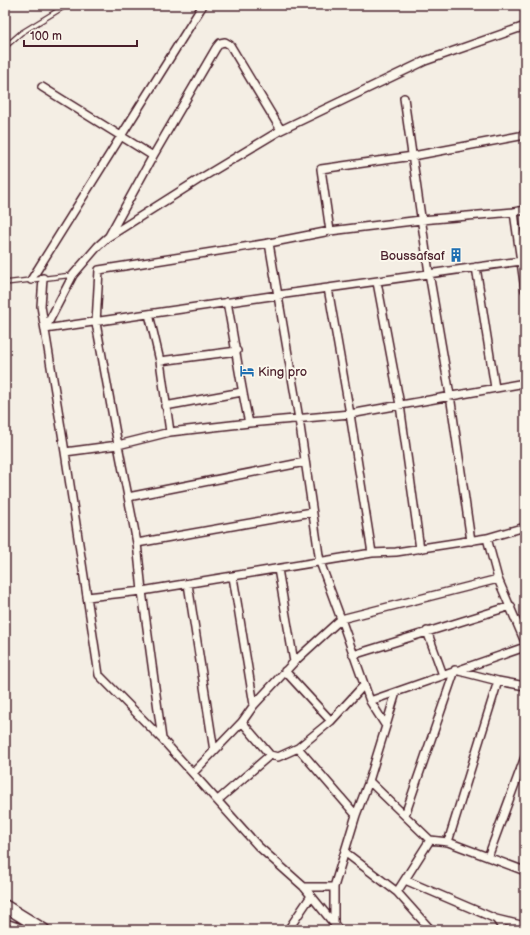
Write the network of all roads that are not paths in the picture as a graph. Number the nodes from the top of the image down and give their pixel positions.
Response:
1 (67, 5) edge
2 (203, 5) edge
3 (525, 26) edge
4 (5, 47) edge
5 (42, 87) dead end
6 (404, 98) dead end
7 (281, 130) junction
8 (525, 135) edge
9 (121, 136) junction
10 (153, 156) junction
11 (413, 156) junction
12 (525, 210) edge
13 (514, 212) junction
14 (421, 220) junction
15 (330, 231) junction
16 (108, 238) junction
17 (269, 243) junction
18 (521, 261) junction
19 (476, 267) junction
20 (429, 273) junction
21 (73, 275) junction
22 (42, 278) junction
23 (31, 280) junction
24 (377, 282) junction
25 (5, 283) edge
26 (328, 288) junction
27 (525, 290) edge
28 (278, 295) junction
29 (227, 302) junction
30 (150, 314) junction
31 (96, 323) junction
32 (45, 329) junction
33 (237, 351) junction
34 (160, 361) junction
35 (525, 383) edge
36 (495, 388) junction
37 (242, 392) junction
38 (450, 395) junction
39 (400, 404) junction
40 (166, 406) junction
41 (350, 414) junction
42 (299, 419) junction
43 (249, 423) junction
44 (170, 432) junction
45 (118, 445) junction
46 (65, 452) junction
47 (305, 462) junction
48 (128, 497) junction
49 (312, 512) junction
50 (525, 527) edge
51 (486, 538) junction
52 (471, 541) junction
53 (138, 543) junction
54 (420, 549) junction
55 (372, 553) junction
56 (320, 562) junction
57 (278, 569) junction
58 (233, 576) junction
59 (498, 579) junction
60 (188, 584) junction
61 (142, 591) junction
62 (87, 597) junction
63 (510, 606) junction
64 (341, 619) junction
65 (427, 631) junction
66 (525, 642) edge
67 (525, 647) edge
68 (354, 654) junction
69 (294, 662) junction
70 (455, 670) junction
71 (285, 671) junction
72 (443, 675) junction
73 (498, 681) junction
74 (364, 685) junction
75 (525, 686) edge
76 (396, 692) junction
77 (370, 701) junction
78 (254, 705) junction
79 (331, 721) junction
80 (242, 722) junction
81 (386, 726) junction
82 (162, 739) junction
83 (298, 748) junction
84 (214, 751) junction
85 (270, 755) junction
86 (525, 757) edge
87 (193, 773) junction
88 (369, 781) junction
89 (218, 800) junction
90 (356, 815) junction
91 (405, 815) junction
92 (430, 840) junction
93 (448, 842) junction
94 (346, 853) junction
95 (488, 857) junction
96 (525, 871) edge
97 (405, 880) junction
98 (304, 887) junction
99 (334, 887) junction
100 (397, 892) junction
101 (311, 896) junction
102 (5, 906) edge
103 (496, 919) junction
104 (334, 922) junction
105 (5, 925) edge
106 (525, 926) edge
107 (20, 930) edge
108 (44, 930) edge
109 (288, 930) edge
110 (339, 930) edge
111 (431, 930) edge
112 (504, 930) edge

1 - 4 lane
2 - 9 street
3 - 7 street
5 - 9 street
6 - 11 street
7 - 10 street
7 - 16 street
8 - 11 street
9 - 10 street
9 - 23 street
10 - 16 street
11 - 14 street
11 - 15 street
12 - 13 street
13 - 14 street
13 - 18 street
14 - 15 street
14 - 20 street
15 - 17 street
16 - 21 street
17 - 28 street
17 - 31 street
18 - 19 street
18 - 27 street
19 - 20 street
19 - 36 street
20 - 24 street
20 - 38 street
21 - 22 lane
21 - 32 street
22 - 23 lane
22 - 32 street
23 - 25 lane
24 - 26 street
24 - 39 street
26 - 28 street
26 - 41 street
28 - 29 street
28 - 42 street
29 - 30 street
29 - 33 street
30 - 31 street
30 - 34 street
31 - 32 street
31 - 45 street
32 - 46 street
33 - 34 street
33 - 37 street
34 - 40 street
35 - 36 street
36 - 38 street
37 - 40 street
37 - 43 street
38 - 39 street
38 - 52 street
39 - 41 street
39 - 54 street
40 - 44 street
41 - 42 street
41 - 55 street
42 - 43 street
42 - 47 street
43 - 44 street
44 - 45 street
45 - 46 street
45 - 48 street
46 - 62 street
47 - 48 street
47 - 49 street
48 - 53 street
49 - 53 street
49 - 56 street
50 - 51 street
51 - 52 street
51 - 59 street
52 - 54 street
53 - 61 street
54 - 55 street
55 - 56 street
56 - 57 street
56 - 64 street
57 - 58 street
57 - 69 street
58 - 60 street
58 - 78 street
59 - 63 street
59 - 64 street
60 - 61 street
60 - 84 street
61 - 62 street
61 - 82 street
62 - 82 street
63 - 65 street
63 - 66 street
64 - 68 street
64 - 69 street
65 - 68 street
65 - 72 street
67 - 70 street
68 - 74 street
69 - 71 street
70 - 72 street
70 - 73 street
70 - 91 street
71 - 78 street
71 - 79 street
72 - 76 street
73 - 75 street
73 - 93 street
74 - 77 street
74 - 79 street
76 - 77 street
76 - 81 street
77 - 81 street
78 - 80 street
79 - 83 street
80 - 84 street
80 - 85 street
81 - 88 street
82 - 87 street
83 - 85 street
83 - 90 street
84 - 87 street
85 - 89 street
86 - 95 street
87 - 89 street
88 - 90 street
88 - 91 street
89 - 98 street
90 - 94 street
91 - 92 street
92 - 93 street
92 - 97 street
93 - 95 street
94 - 99 street
94 - 100 street
95 - 96 street
97 - 100 street
97 - 103 street
98 - 99 street
98 - 101 street
99 - 104 street
100 - 111 street
101 - 104 street
101 - 109 street
102 - 108 main road
103 - 106 street
103 - 112 street
104 - 110 street
105 - 107 main road

